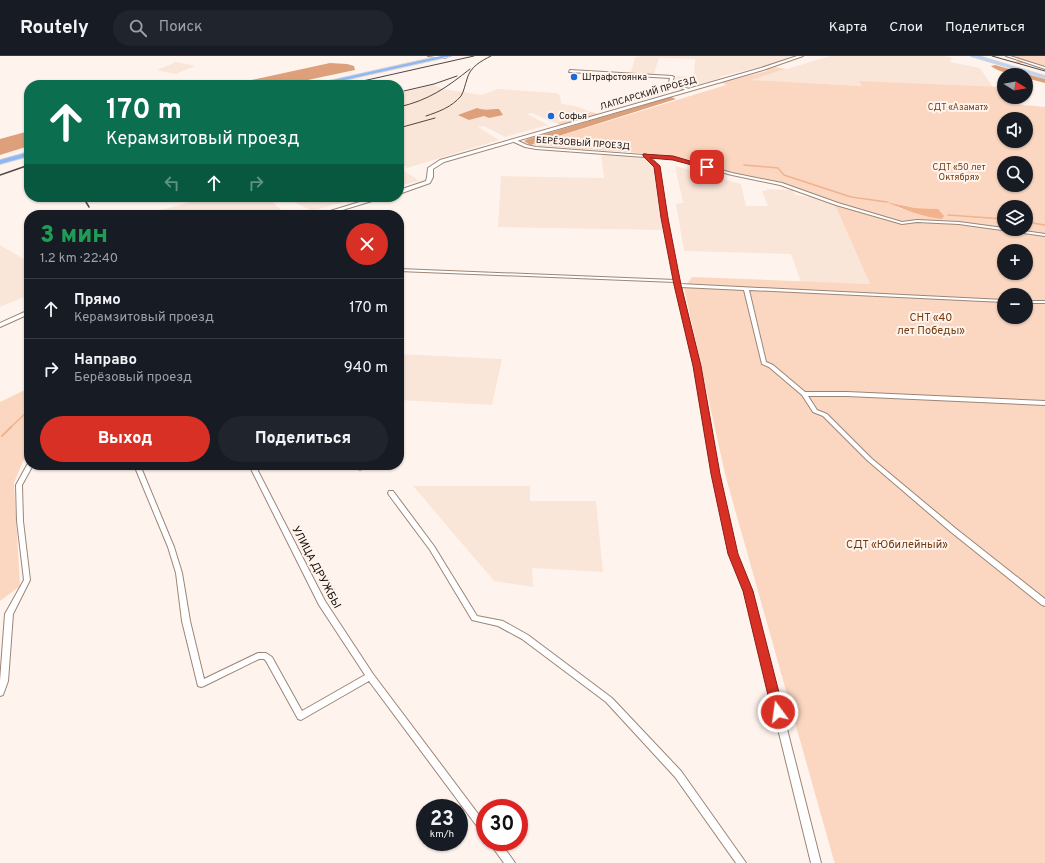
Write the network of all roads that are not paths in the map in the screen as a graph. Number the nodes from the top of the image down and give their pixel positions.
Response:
1 (446, 56) edge
2 (802, 56) edge
3 (973, 56) edge
4 (1007, 56) edge
5 (431, 57) edge
6 (1045, 68) edge
7 (570, 71) dead end
8 (1045, 77) edge
9 (337, 80) edge
10 (689, 90) junction
11 (515, 141) junction
12 (24, 155) edge
13 (645, 155) junction
14 (0, 162) edge
15 (404, 190) edge
16 (365, 202) edge
17 (337, 210) edge
18 (1045, 235) edge
19 (404, 270) edge
20 (677, 283) junction
21 (746, 289) junction
22 (997, 301) edge
23 (1033, 302) edge
24 (1045, 302) edge
25 (24, 314) edge
26 (0, 325) edge
27 (804, 394) junction
28 (1045, 403) edge
29 (27, 470) edge
30 (139, 470) edge
31 (255, 470) edge
32 (391, 493) dead end
33 (1045, 603) edge
34 (370, 676) junction
35 (0, 693) edge
36 (476, 818) edge
37 (501, 851) edge
38 (510, 863) edge
39 (741, 863) edge
40 (816, 863) edge

1 - 5 highway
2 - 10 street, ЛАПСАРСКИЙ ПРОЕЗД
3 - 8 main road
4 - 6 street
5 - 9 highway
7 - 10 street
10 - 11 street, ЛАПСАРСКИЙ ПРОЕЗД
11 - 13 street, БЕРЁЗОВЫЙ ПРОЕЗД
11 - 15 street, ЛАПСАРСКИЙ ПРОЕЗД
12 - 14 highway
13 - 18 street, БЕРЁЗОВЫЙ ПРОЕЗД
13 - 20 street
16 - 17 street
19 - 20 street
20 - 21 street
20 - 40 street
21 - 22 street
21 - 27 street
23 - 24 street
25 - 26 street
27 - 28 street
27 - 33 street
29 - 35 street
30 - 34 street
31 - 34 street, УЛИЦА ДРУЖБЫ
32 - 39 street
34 - 36 street, УЛИЦА ДРУЖБЫ
37 - 38 street

